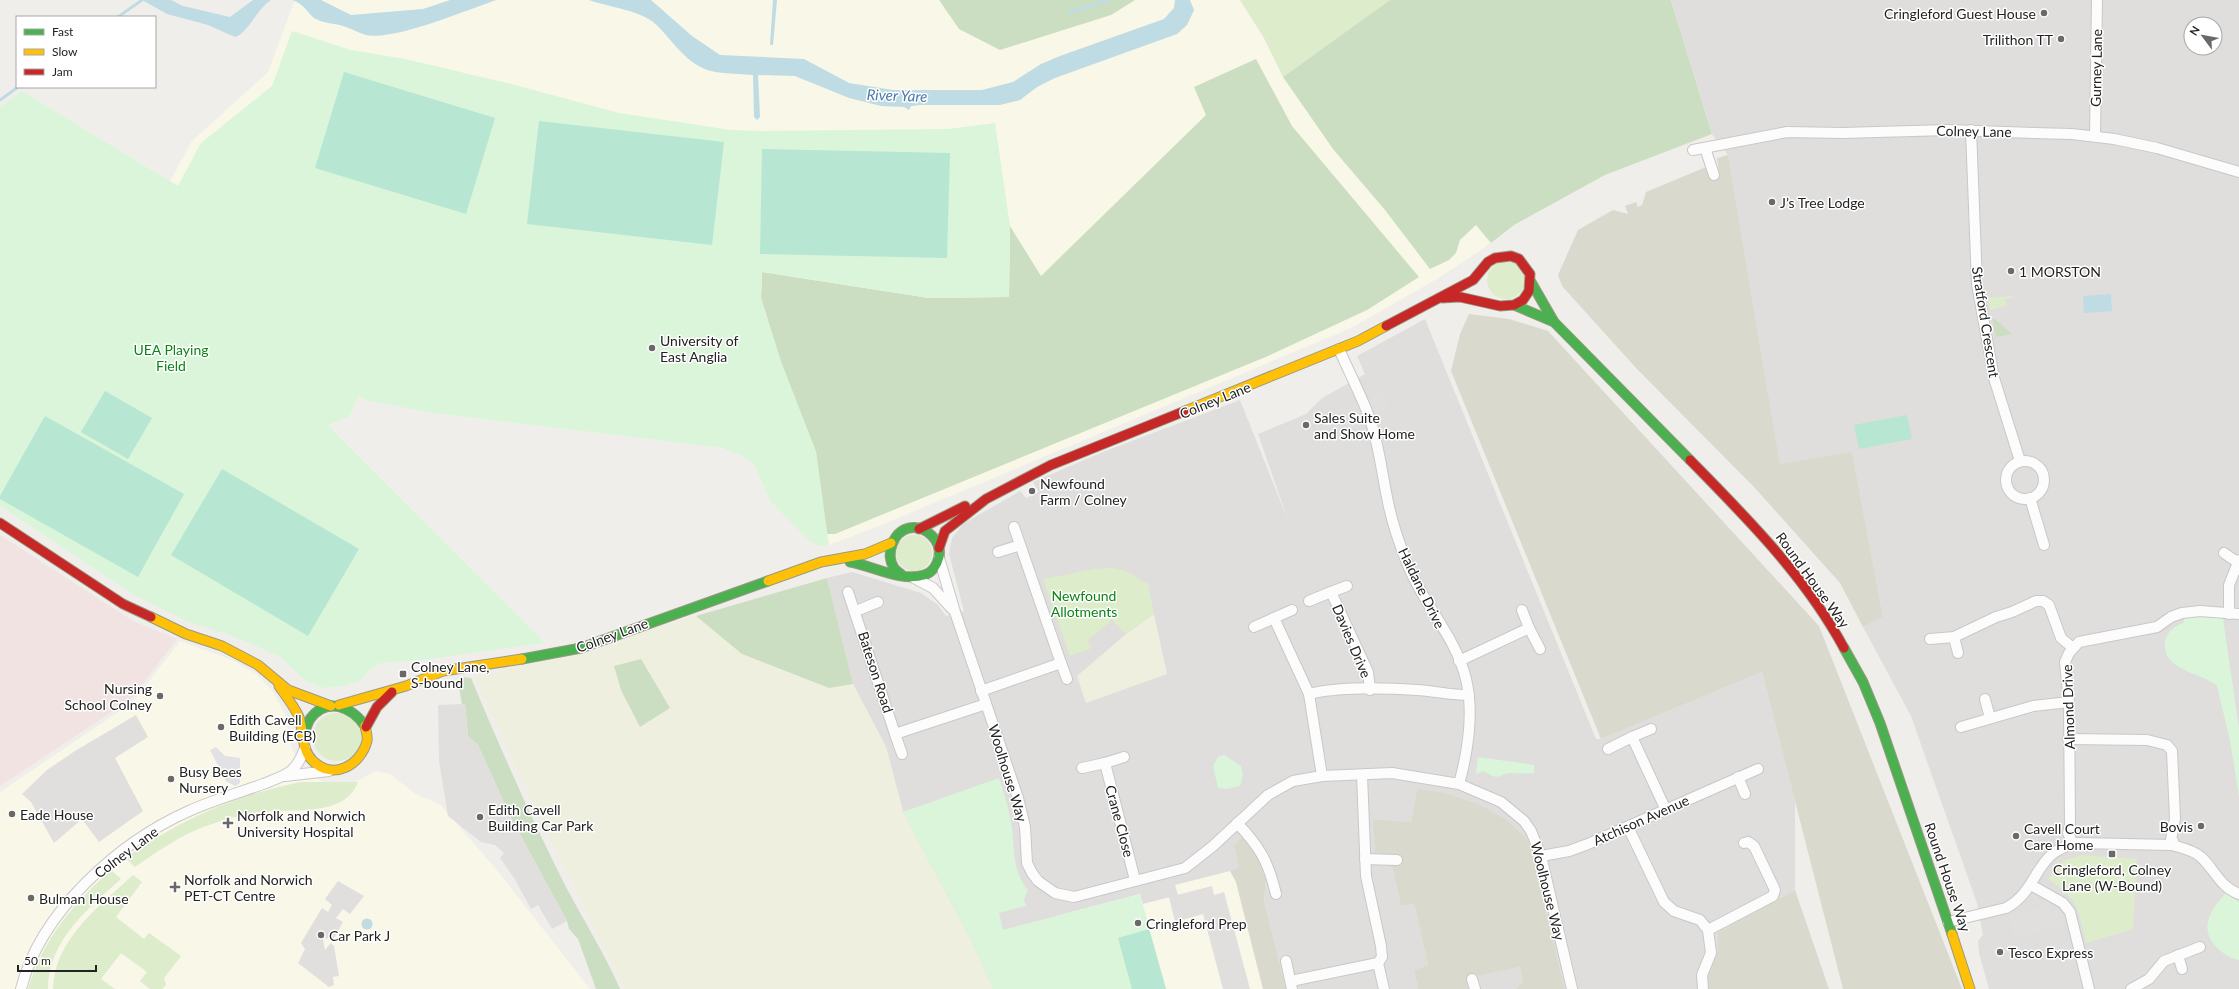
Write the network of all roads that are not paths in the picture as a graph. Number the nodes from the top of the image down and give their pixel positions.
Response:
1 (2097, 0) edge
2 (1971, 130) junction
3 (2094, 136) junction
4 (1705, 148) junction
5 (1693, 150) dead end
6 (2239, 172) edge
7 (1714, 175) dead end
8 (1483, 268) junction
9 (1531, 282) junction
10 (1442, 298) junction
11 (1493, 303) junction
12 (1514, 305) junction
13 (1554, 322) junction
14 (1339, 349) junction
15 (2020, 461) junction
16 (2030, 498) junction
17 (986, 499) junction
18 (0, 523) edge
19 (1014, 527) dead end
20 (919, 529) junction
21 (891, 543) junction
22 (1020, 544) junction
23 (2044, 545) dead end
24 (998, 552) dead end
25 (939, 553) junction
26 (2224, 553) dead end
27 (2238, 561) edge
28 (821, 562) junction
29 (903, 576) junction
30 (914, 578) junction
31 (1347, 586) dead end
32 (848, 592) dead end
33 (1331, 592) junction
34 (1310, 601) dead end
35 (878, 602) dead end
36 (1292, 610) dead end
37 (1522, 610) dead end
38 (856, 611) junction
39 (955, 612) junction
40 (2234, 614) edge
41 (1274, 618) junction
42 (1254, 627) dead end
43 (1529, 628) junction
44 (1954, 637) junction
45 (1930, 639) dead end
46 (1540, 648) dead end
47 (2073, 648) junction
48 (1958, 653) dead end
49 (1459, 661) junction
50 (1061, 663) junction
51 (1067, 679) dead end
52 (276, 680) junction
53 (397, 688) junction
54 (1370, 690) junction
55 (981, 691) junction
56 (1309, 694) junction
57 (1469, 695) junction
58 (1985, 699) dead end
59 (2069, 702) junction
60 (986, 704) junction
61 (335, 706) junction
62 (1990, 718) junction
63 (366, 726) junction
64 (1961, 727) dead end
65 (1651, 729) dead end
66 (895, 734) junction
67 (303, 737) junction
68 (1632, 737) junction
69 (2068, 738) junction
70 (305, 748) junction
71 (1608, 749) dead end
72 (902, 754) dead end
73 (1124, 757) dead end
74 (1104, 763) junction
75 (1082, 768) dead end
76 (1758, 769) dead end
77 (336, 770) junction
78 (1362, 775) junction
79 (283, 776) junction
80 (1322, 776) junction
81 (1738, 777) junction
82 (1459, 784) junction
83 (1745, 794) dead end
84 (1665, 808) junction
85 (1237, 823) junction
86 (1628, 827) junction
87 (1744, 843) dead end
88 (2073, 844) junction
89 (2172, 845) junction
90 (1541, 856) junction
91 (1365, 859) junction
92 (1397, 860) dead end
93 (1135, 880) junction
94 (2031, 885) junction
95 (1276, 894) dead end
96 (2239, 894) edge
97 (1948, 922) junction
98 (1708, 930) junction
99 (2200, 947) dead end
100 (2178, 955) junction
101 (1286, 961) dead end
102 (1378, 963) junction
103 (2182, 969) dead end
104 (1472, 979) dead end
105 (1291, 985) edge
106 (21, 989) edge
107 (1384, 989) edge
108 (1475, 989) edge
109 (1572, 989) edge
110 (1703, 989) edge
111 (1970, 989) edge
112 (2088, 989) edge
113 (2131, 989) edge

1 - 3 street, Gurney Lane
2 - 3 street, Colney Lane
2 - 4 street, Colney Lane
2 - 15 street, Stratford Crescent
3 - 6 street, Colney Lane
4 - 5 street, Colney Lane
4 - 7 street
8 - 9 street, Colney Lane
8 - 10 street, Colney Lane
8 - 11 street
9 - 12 street
9 - 13 street, Round House Way
10 - 11 street, Colney Lane
10 - 14 street, Colney Lane
11 - 12 street, Colney Lane
12 - 13 street, Round House Way
13 - 97 street, Round House Way
14 - 17 street, Colney Lane
14 - 49 street, Haldane Drive
15 - 16 street
15 - 16 street
16 - 23 street
17 - 20 street, Colney Lane
17 - 25 street, Colney Lane
18 - 52 street, Colney Lane
19 - 22 street
20 - 21 street, Colney Lane
20 - 25 street
21 - 28 street, Colney Lane
21 - 29 street
22 - 24 street
22 - 50 street
25 - 30 street, Colney Lane
25 - 39 street, Woolhouse Way
26 - 27 street
27 - 40 street
28 - 29 street, Colney Lane
28 - 53 street, Colney Lane
29 - 30 street, Colney Lane
30 - 39 street, Woolhouse Way
31 - 33 street, Davies Drive
32 - 38 street, Bateson Road
33 - 34 street, Davies Drive
33 - 54 street, Davies Drive
35 - 38 street
36 - 41 street
37 - 43 street
38 - 66 street, Bateson Road
39 - 55 street, Woolhouse Way
40 - 47 street, Almond Drive
41 - 42 street
41 - 56 street
43 - 46 street
43 - 49 street
44 - 45 street
44 - 47 street
44 - 48 street
47 - 59 street, Almond Drive
49 - 57 street, Haldane Drive
50 - 51 street
50 - 55 street
52 - 61 street, Colney Lane
52 - 67 street, Colney Lane
53 - 61 street, Colney Lane
53 - 63 street, Colney Lane
54 - 56 street, Davies Drive
54 - 57 street, Davies Drive
55 - 60 street, Woolhouse Way
56 - 80 street
57 - 82 street, Haldane Drive
58 - 62 street
59 - 62 street
59 - 69 street, Almond Drive
60 - 66 street
60 - 93 street, Woolhouse Way
61 - 63 street, Colney Lane
61 - 67 street, Colney Lane
62 - 64 street
63 - 77 street, Colney Lane
65 - 68 street
66 - 72 street, Bateson Road
67 - 70 street, Colney Lane
68 - 71 street
68 - 84 street
69 - 88 street, Almond Drive
69 - 89 street
70 - 77 street, Colney Lane
70 - 79 street, Colney Lane
73 - 74 street
74 - 75 street
74 - 93 street, Crane Close
76 - 81 street, Atchison Avenue
77 - 79 street, Colney Lane
78 - 80 street, Woolhouse Way
78 - 82 street, Woolhouse Way
78 - 91 street
79 - 106 street, Colney Lane
80 - 85 street, Woolhouse Way
81 - 83 street
81 - 84 street, Atchison Avenue
82 - 90 street, Woolhouse Way
84 - 86 street, Atchison Avenue
85 - 93 street, Woolhouse Way
85 - 95 street
86 - 90 street, Atchison Avenue
86 - 98 street
87 - 98 street
88 - 89 street
88 - 94 street
89 - 96 street
90 - 109 street, Woolhouse Way
91 - 92 street
91 - 102 street
94 - 97 street
94 - 112 street
97 - 111 street, Round House Way
98 - 110 street
99 - 100 street
100 - 103 street
100 - 113 street
101 - 105 street
102 - 105 street
102 - 107 street
104 - 108 street

